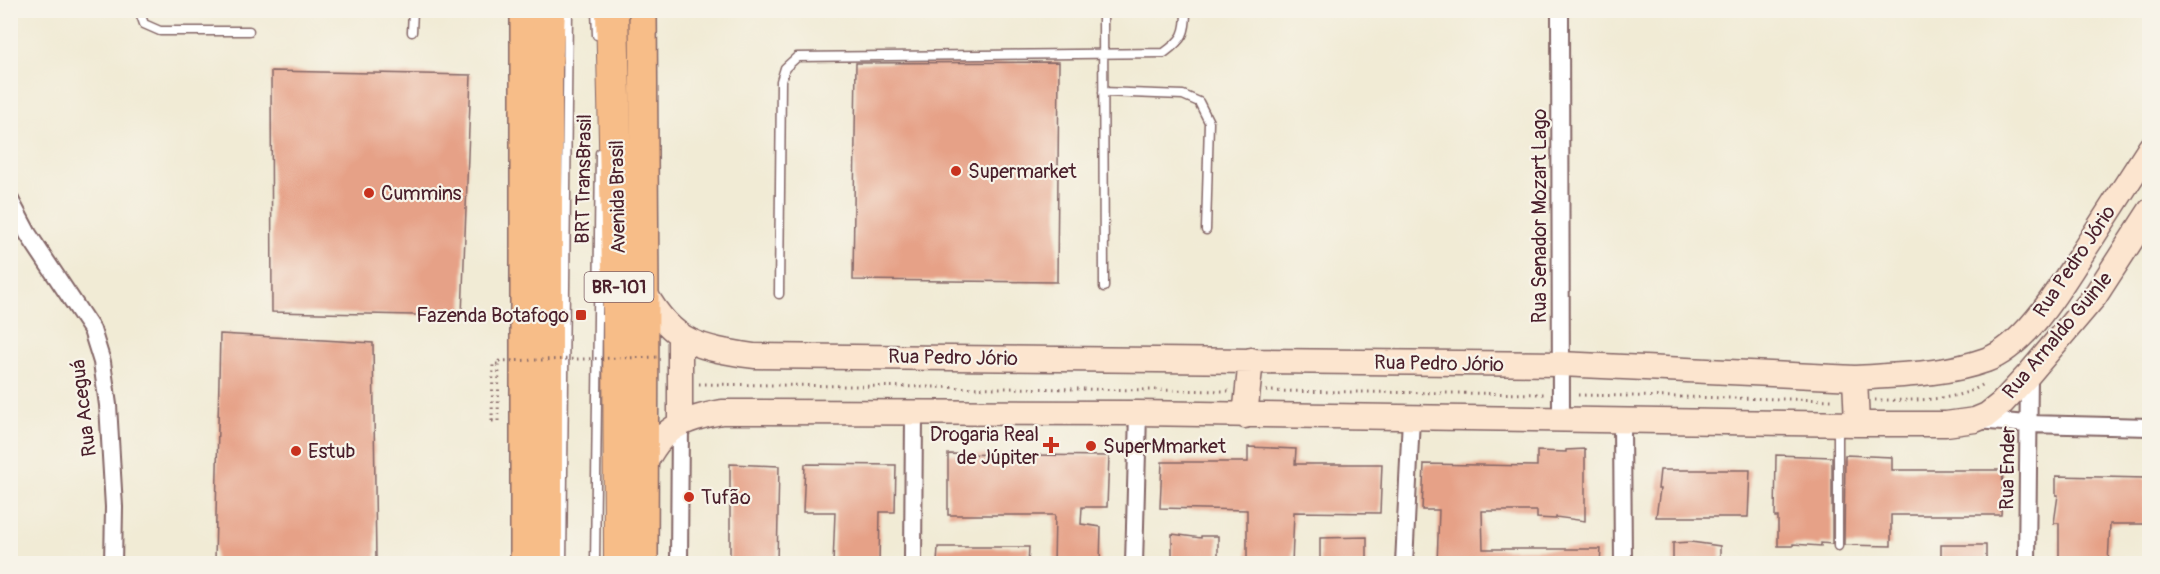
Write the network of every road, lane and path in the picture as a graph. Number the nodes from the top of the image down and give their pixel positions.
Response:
1 (139, 10) edge
2 (413, 10) edge
3 (524, 10) edge
4 (549, 10) edge
5 (568, 10) edge
6 (596, 10) edge
7 (612, 10) edge
8 (643, 10) edge
9 (1103, 10) edge
10 (1186, 10) edge
11 (1560, 10) edge
12 (249, 31) dead end
13 (412, 32) dead end
14 (598, 44) dead end
15 (1103, 52) junction
16 (1103, 92) junction
17 (600, 145) dead end
18 (2150, 148) edge
19 (10, 200) edge
20 (2150, 211) edge
21 (1206, 230) dead end
22 (1104, 287) dead end
23 (645, 293) junction
24 (779, 294) dead end
25 (680, 337) junction
26 (660, 357) dead end
27 (1251, 360) junction
28 (1560, 364) junction
29 (2030, 374) junction
30 (1854, 378) junction
31 (914, 412) junction
32 (1138, 413) junction
33 (1245, 416) junction
34 (1411, 418) junction
35 (1975, 420) junction
36 (492, 421) dead end
37 (1561, 421) junction
38 (1622, 422) junction
39 (680, 423) junction
40 (1847, 424) junction
41 (2028, 424) junction
42 (2150, 427) edge
43 (644, 466) junction
44 (1838, 546) dead end
45 (113, 564) edge
46 (524, 564) edge
47 (546, 564) edge
48 (562, 564) edge
49 (595, 564) edge
50 (620, 564) edge
51 (644, 564) edge
52 (679, 564) edge
53 (913, 564) edge
54 (1134, 564) edge
55 (1404, 564) edge
56 (1623, 564) edge
57 (2026, 564) edge

1 - 12 lane
2 - 13 lane
3 - 46 main road
4 - 47 highway
5 - 48 lane, BRT TransBrasil
6 - 14 lane
7 - 50 highway, Avenida Brasil / BR-101
8 - 23 main road, Avenida Brasil
9 - 15 lane
10 - 15 lane
11 - 28 street, Rua Senador Mozart Lago
15 - 16 lane
15 - 24 lane
16 - 21 lane
16 - 22 lane
17 - 49 lane, BRT TransBrasil
18 - 30 main road, Rua Pedro Jório
19 - 45 street, Rua Aceguá
20 - 29 main road, Rua Arnaldo Guinle
23 - 25 main road, Rua Pedro Jório
23 - 43 main road, Avenida Brasil
25 - 27 main road, Rua Pedro Jório
25 - 39 main road
26 - 36 path, bridge
27 - 28 main road, Rua Pedro Jório
27 - 33 main road
28 - 30 main road, Rua Pedro Jório
28 - 37 street, Rua Senador Mozart Lago
29 - 35 main road, Rua Arnaldo Guinle
29 - 41 street, Rua Ender
30 - 40 main road
31 - 32 main road
31 - 39 main road
31 - 53 street
32 - 33 main road
32 - 54 street
33 - 34 main road
34 - 37 main road
34 - 55 street
35 - 40 main road
35 - 41 street
37 - 38 main road
38 - 40 main road
38 - 56 street
39 - 43 main road
39 - 52 street
40 - 44 lane
41 - 42 street
41 - 57 street, Rua Ender
43 - 51 main road, Avenida Brasil

